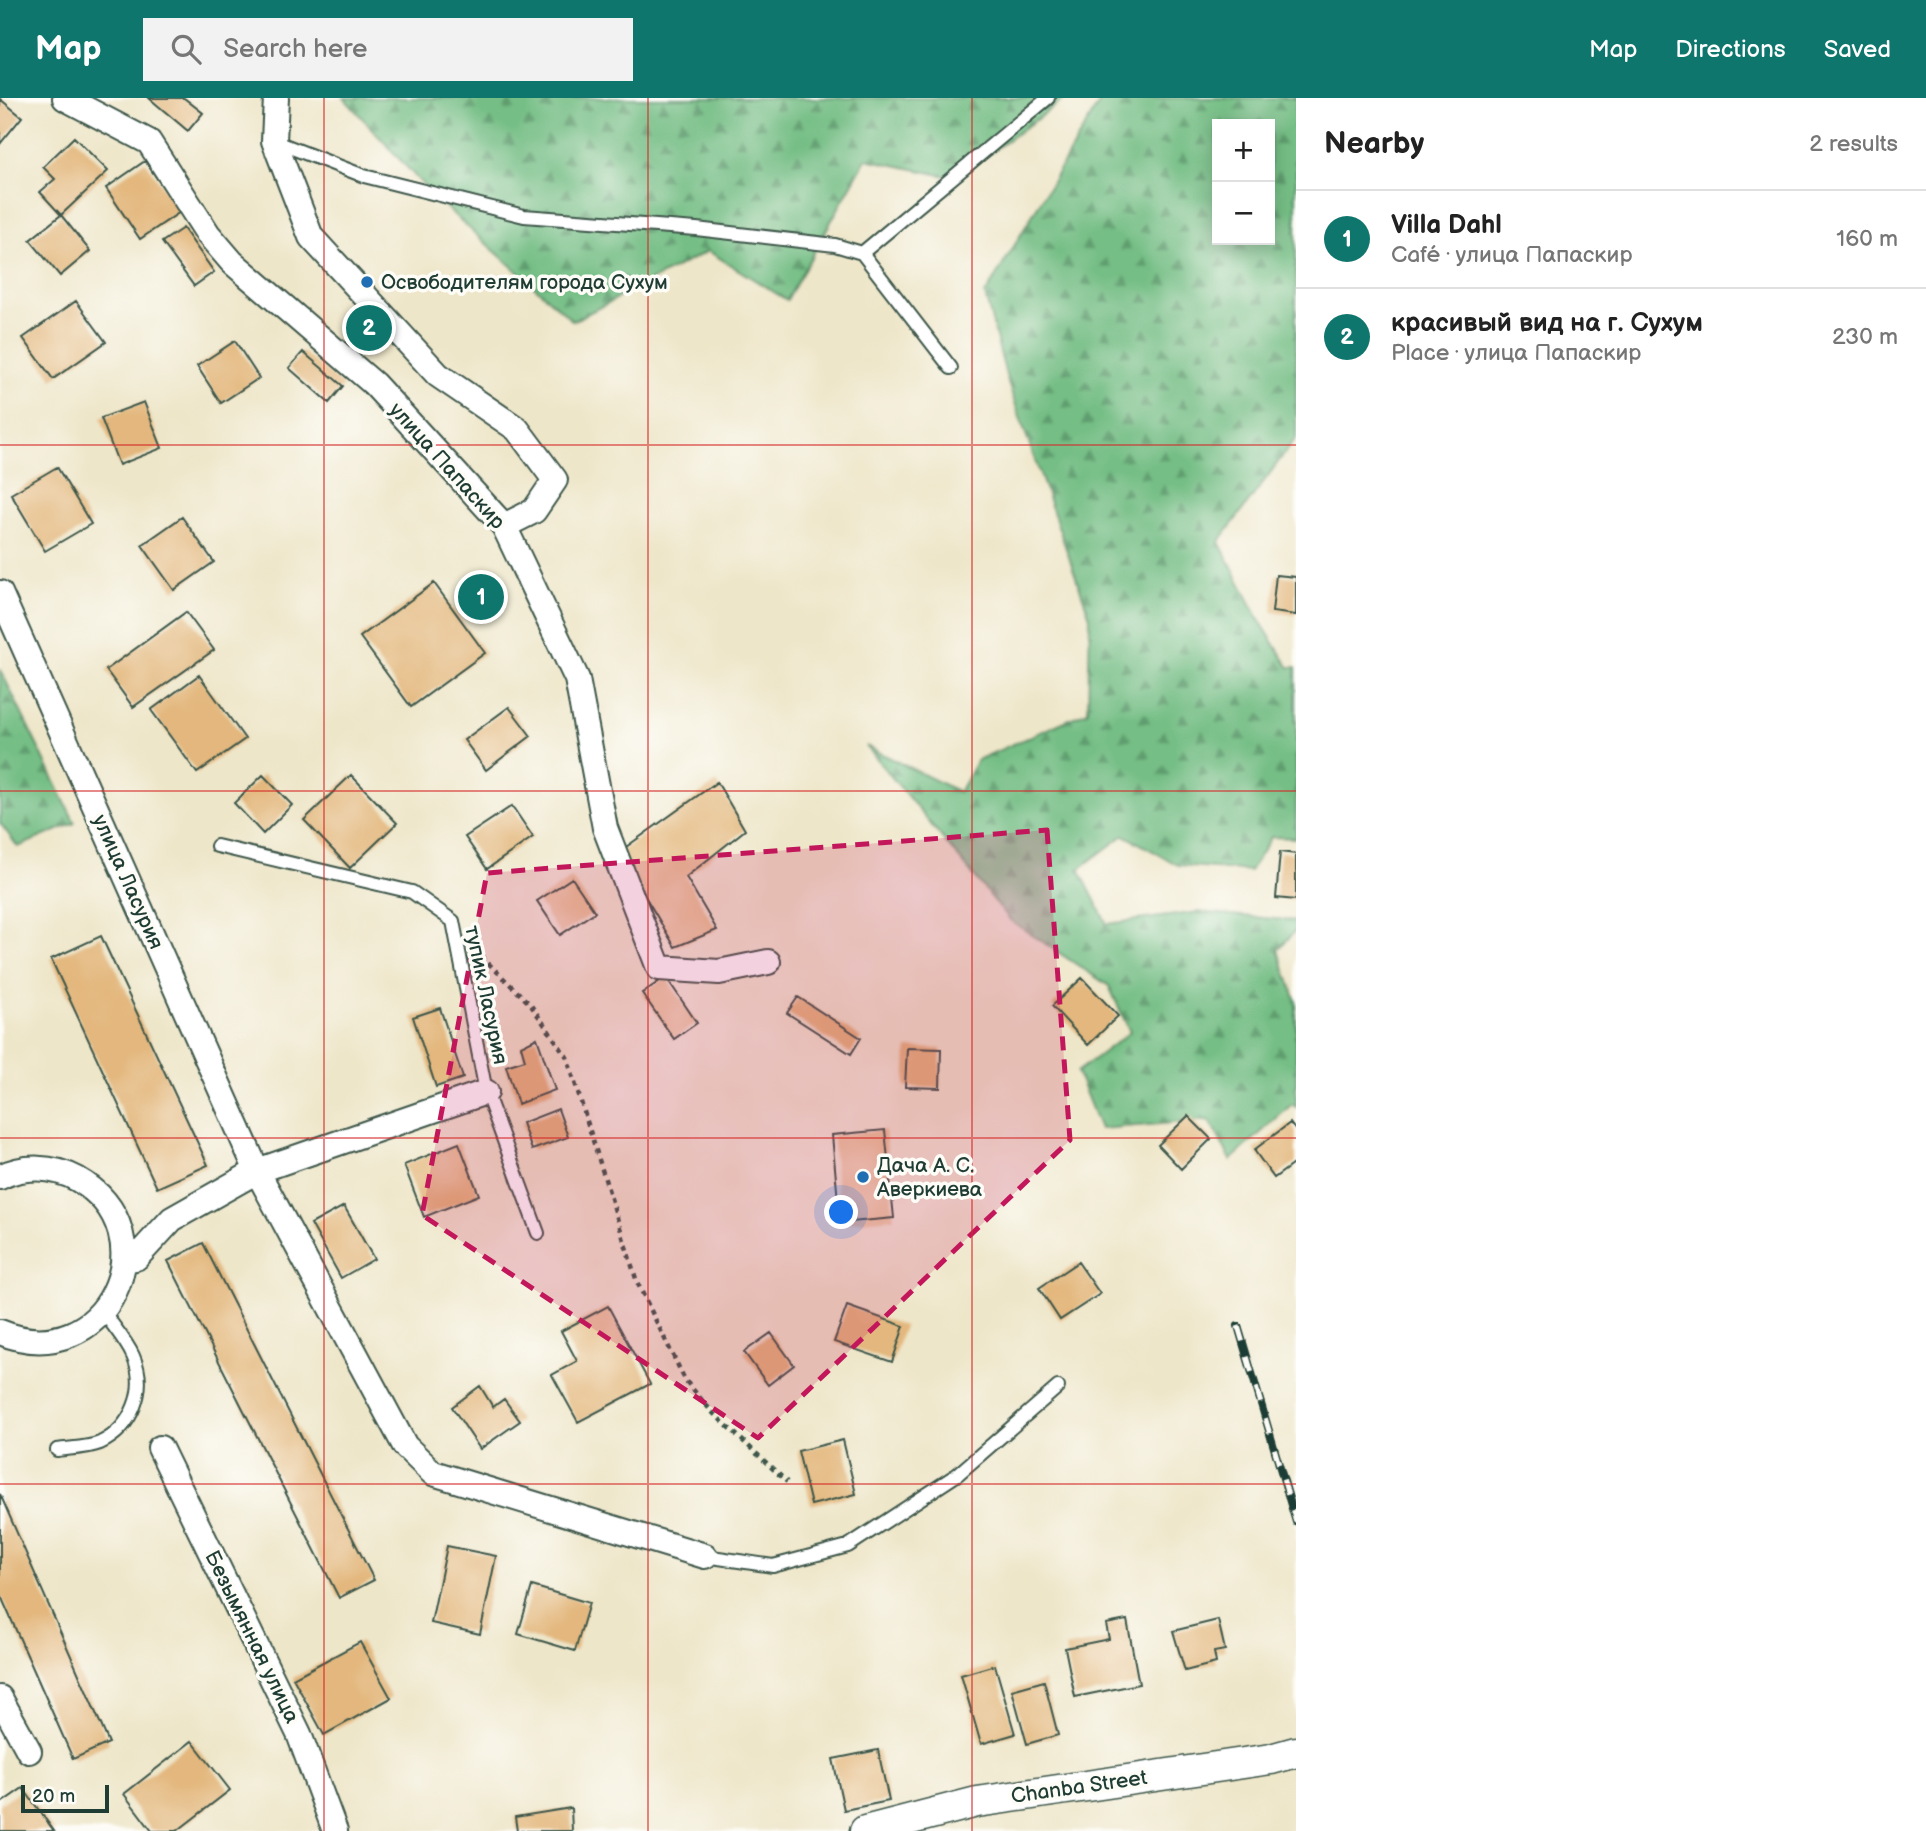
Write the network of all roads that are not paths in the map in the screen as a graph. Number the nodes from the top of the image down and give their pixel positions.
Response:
1 (65, 98) edge
2 (276, 98) edge
3 (1048, 98) edge
4 (274, 141) junction
5 (862, 253) junction
6 (951, 368) dead end
7 (503, 526) junction
8 (0, 593) edge
9 (216, 846) dead end
10 (768, 961) dead end
11 (486, 1092) junction
12 (257, 1171) junction
13 (0, 1178) edge
14 (538, 1233) dead end
15 (124, 1260) junction
16 (103, 1311) junction
17 (0, 1332) edge
18 (1058, 1387) dead end
19 (160, 1448) dead end
20 (57, 1450) dead end
21 (705, 1556) joint
22 (0, 1698) edge
23 (30, 1751) dead end
24 (1296, 1752) edge
25 (335, 1831) edge
26 (865, 1831) edge

1 - 7 street, улица Папаскир
2 - 4 street
3 - 5 lane
4 - 5 lane
4 - 7 street
5 - 6 lane
7 - 10 street, улица Папаскир
8 - 12 street, улица Ласурия
9 - 11 lane, тупик Ласурия
11 - 12 street
11 - 14 lane, тупик Ласурия
12 - 15 street
12 - 21 street, улица Ласурия
13 - 15 street
15 - 16 street
16 - 17 street
16 - 20 lane
18 - 21 lane
19 - 25 street, Безымянная улица
22 - 23 street
24 - 26 street, Chanba Street

